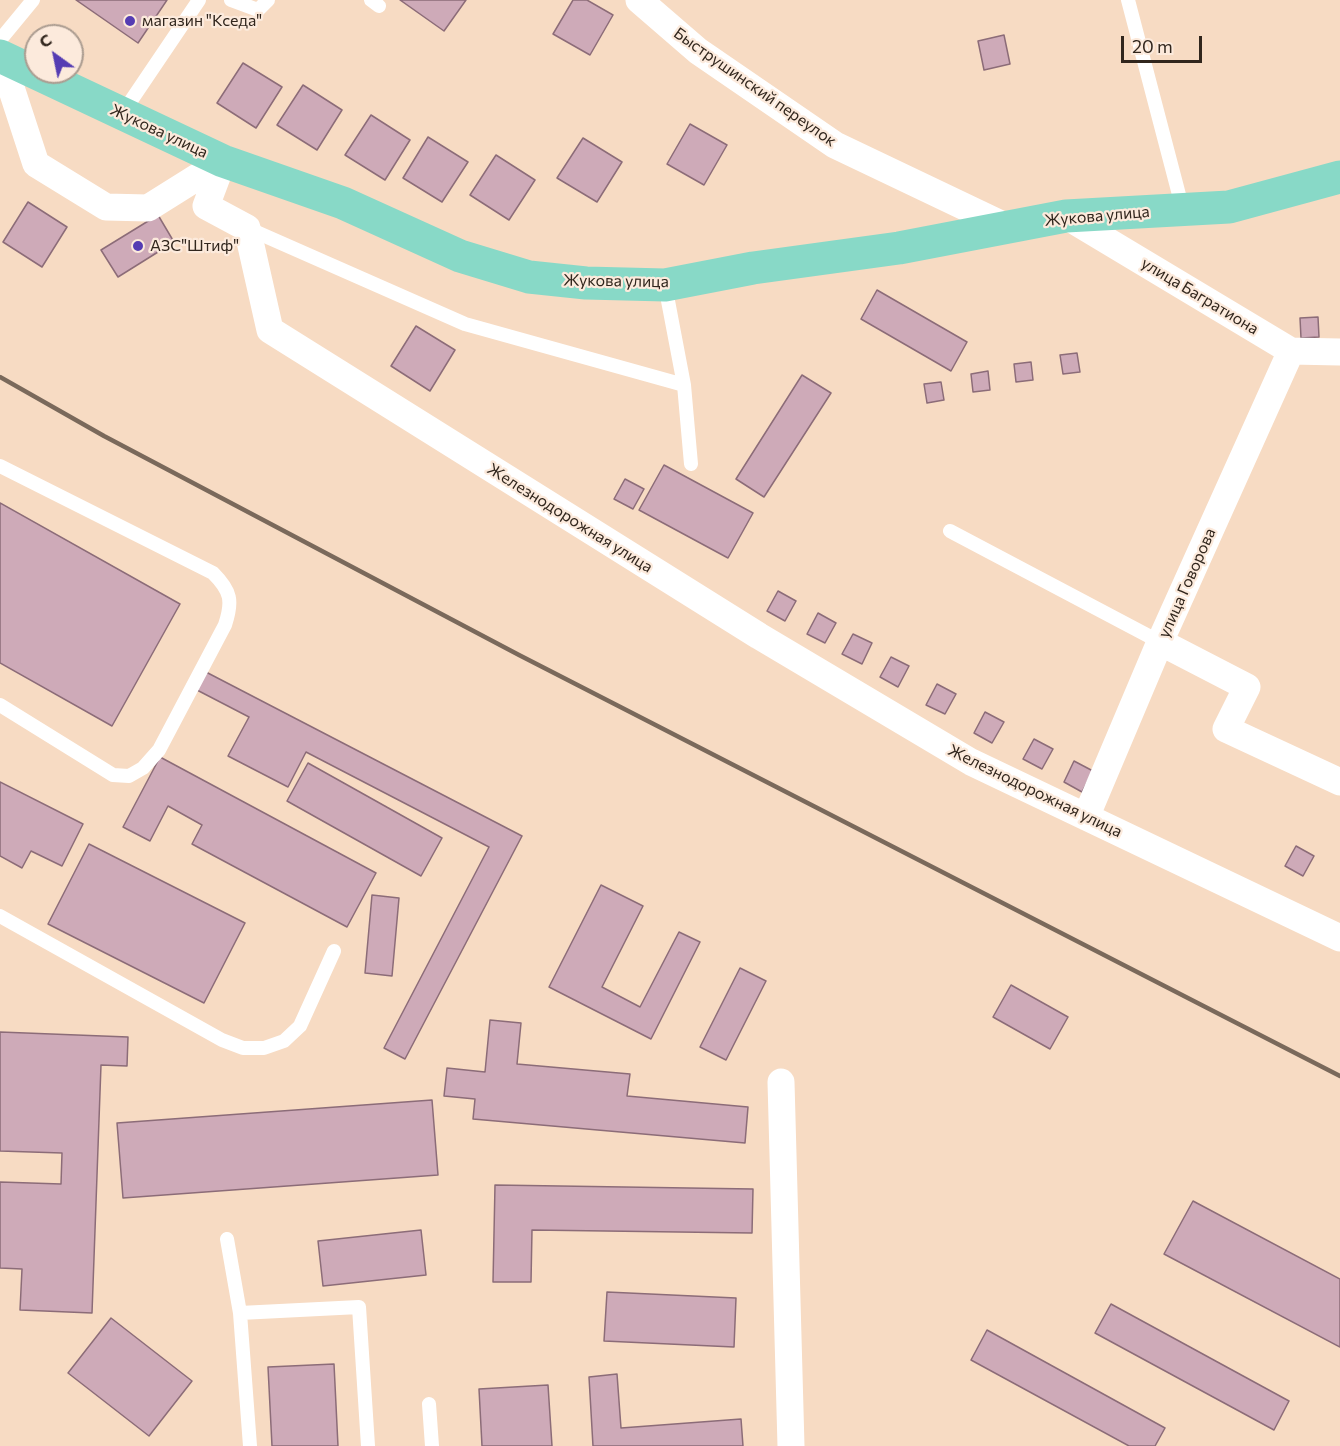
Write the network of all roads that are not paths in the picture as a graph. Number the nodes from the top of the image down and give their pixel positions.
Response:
1 (33, 0) edge
2 (199, 0) edge
3 (231, 0) edge
4 (268, 0) edge
5 (639, 0) edge
6 (1128, 0) edge
7 (0, 51) edge
8 (122, 114) junction
9 (224, 161) junction
10 (1340, 177) edge
11 (1183, 210) junction
12 (1066, 216) junction
13 (1007, 227) junction
14 (247, 228) junction
15 (665, 285) junction
16 (1291, 351) junction
17 (1340, 352) edge
18 (684, 385) junction
19 (691, 464) dead end
20 (0, 466) edge
21 (950, 531) dead end
22 (1160, 642) junction
23 (0, 705) edge
24 (1340, 781) edge
25 (1086, 817) junction
26 (0, 916) edge
27 (1340, 938) edge
28 (334, 951) dead end
29 (781, 1082) dead end
30 (226, 1239) dead end
31 (240, 1313) junction
32 (429, 1404) dead end
33 (250, 1446) edge
34 (368, 1446) edge
35 (432, 1446) edge
36 (791, 1446) edge

1 - 7 lane
2 - 8 lane
3 - 4 lane
5 - 13 street, Быструшинский переулок
6 - 11 lane
7 - 8 main road, Жукова улица
7 - 9 street
8 - 9 main road, Жукова улица
9 - 14 street
9 - 15 main road, Жукова улица
10 - 11 main road, Жукова улица
11 - 12 main road, Жукова улица
12 - 13 main road, Жукова улица
12 - 16 street, улица Багратиона
13 - 15 main road, Жукова улица
14 - 18 lane
14 - 25 street, Железнодорожная улица
15 - 18 lane
16 - 17 street, улица Багратиона
16 - 22 street, улица Говорова
18 - 19 lane
20 - 23 lane
21 - 22 lane
22 - 24 street
22 - 25 street, улица Говорова
25 - 27 street, Железнодорожная улица
26 - 28 lane
29 - 36 street
30 - 31 lane
31 - 33 lane
31 - 34 lane
32 - 35 lane

